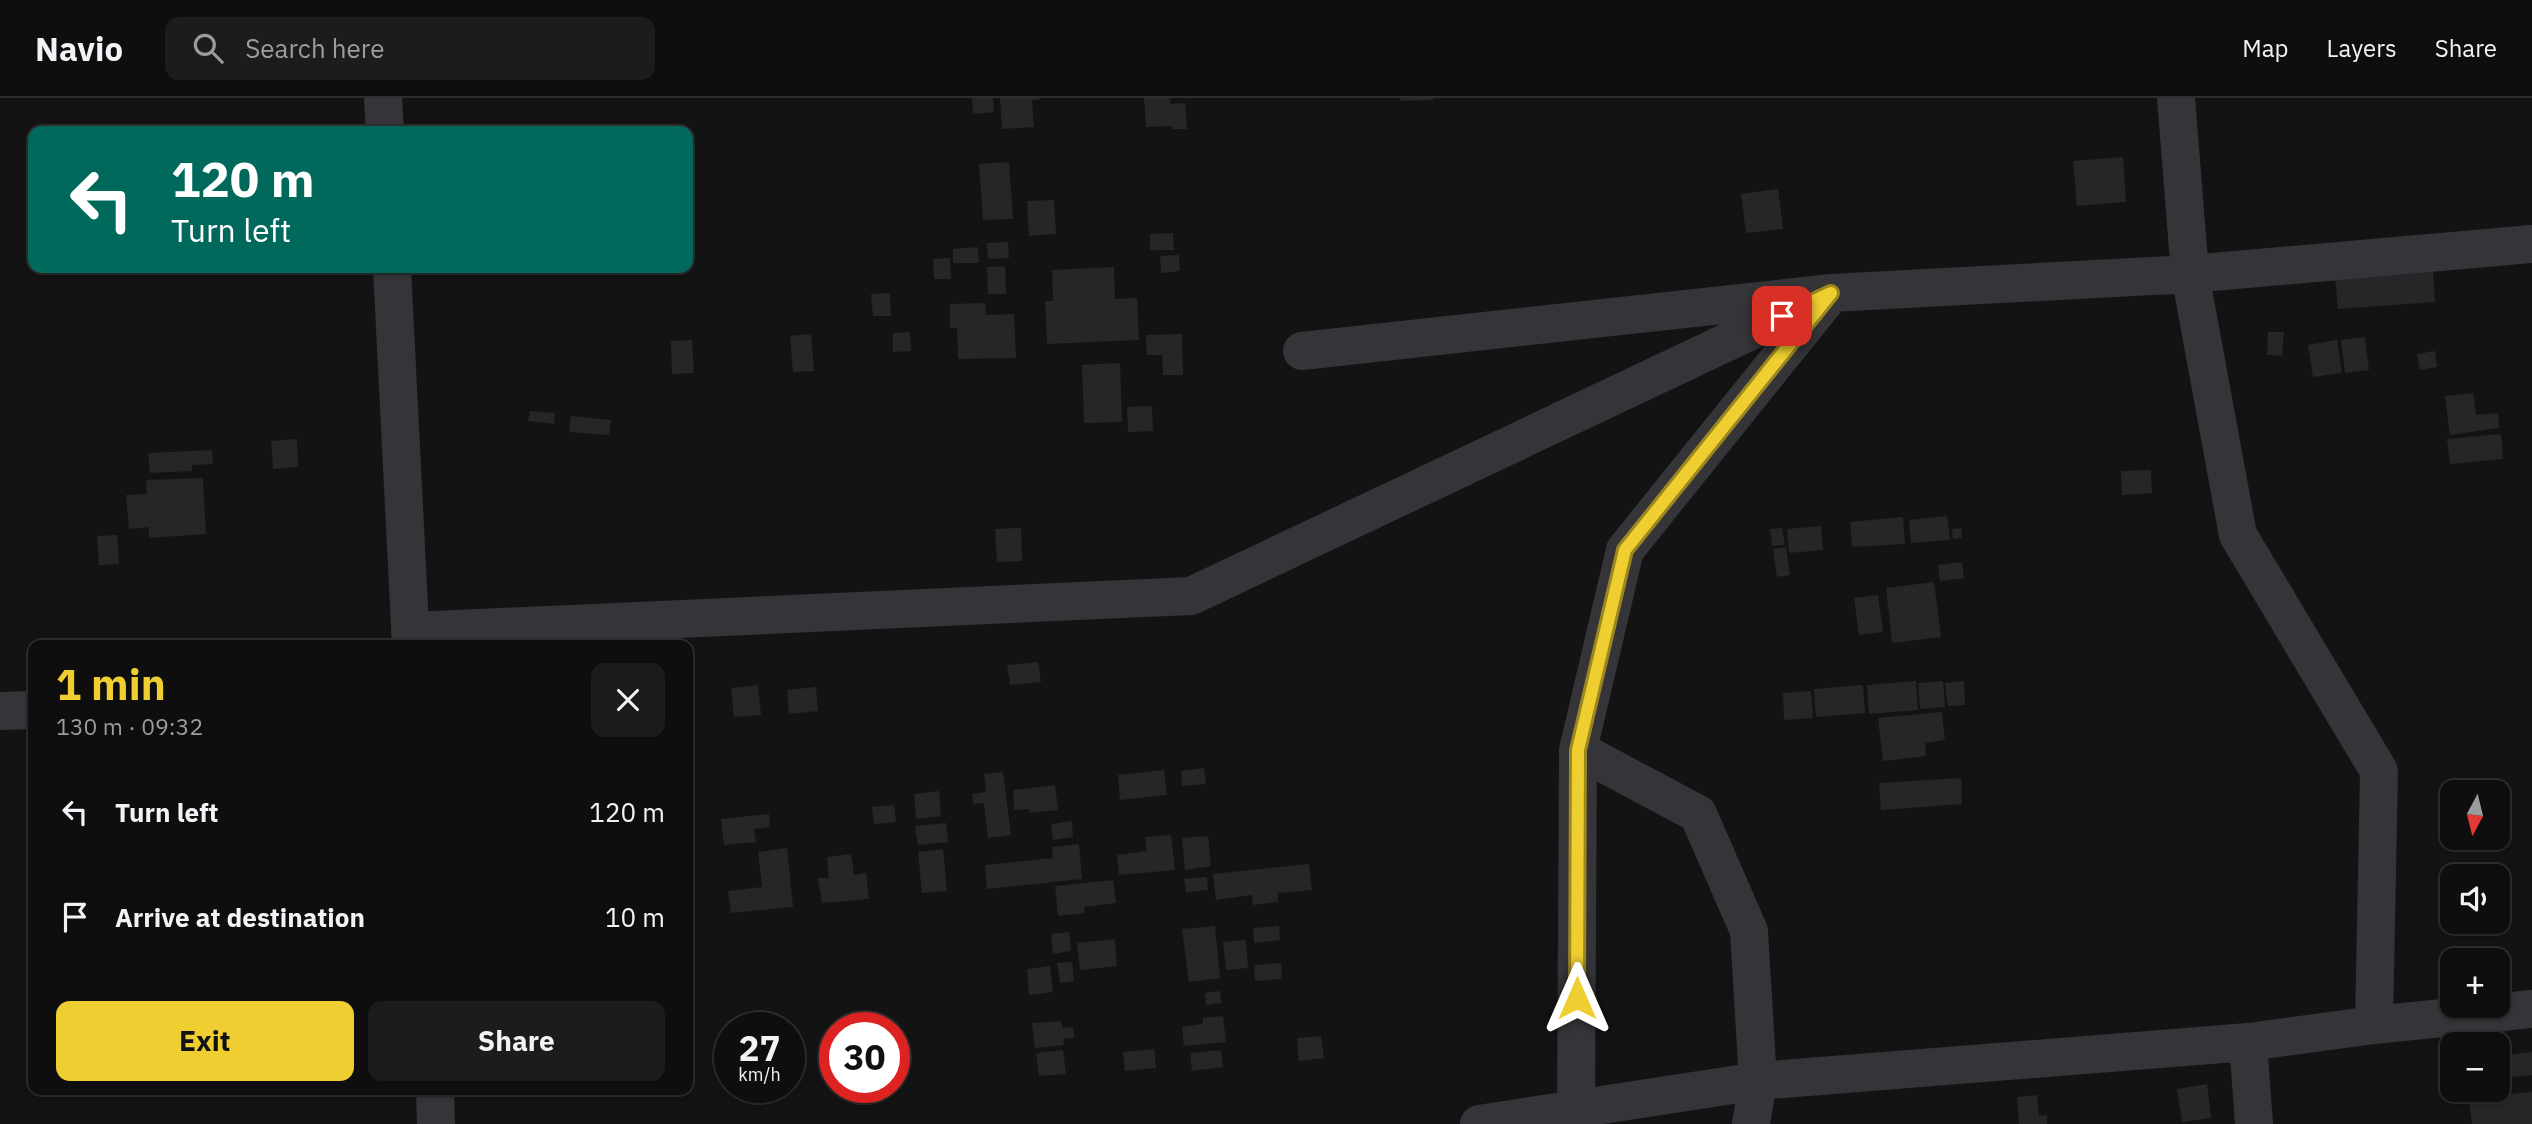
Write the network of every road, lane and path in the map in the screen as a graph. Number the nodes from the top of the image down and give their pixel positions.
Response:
1 (383, 98) edge
2 (2176, 98) edge
3 (385, 126) edge
4 (2532, 244) edge
5 (392, 273) edge
6 (2190, 274) junction
7 (1831, 293) junction
8 (1302, 351) dead end
9 (411, 638) edge
10 (28, 710) edge
11 (0, 711) edge
12 (1578, 750) junction
13 (2532, 1009) edge
14 (2374, 1025) junction
15 (2248, 1042) junction
16 (1758, 1081) junction
17 (435, 1095) edge
18 (1576, 1108) junction
19 (436, 1124) edge
20 (1479, 1124) edge
21 (1751, 1124) edge
22 (2254, 1124) edge

1 - 3 street
2 - 6 street
4 - 6 street
5 - 9 street
6 - 7 street
6 - 14 street
7 - 8 street
7 - 9 street
7 - 12 street
10 - 11 street
12 - 16 street
12 - 18 street
13 - 14 street
14 - 15 street
15 - 16 street
15 - 22 street
16 - 18 street
16 - 21 street
17 - 19 street
18 - 20 street

